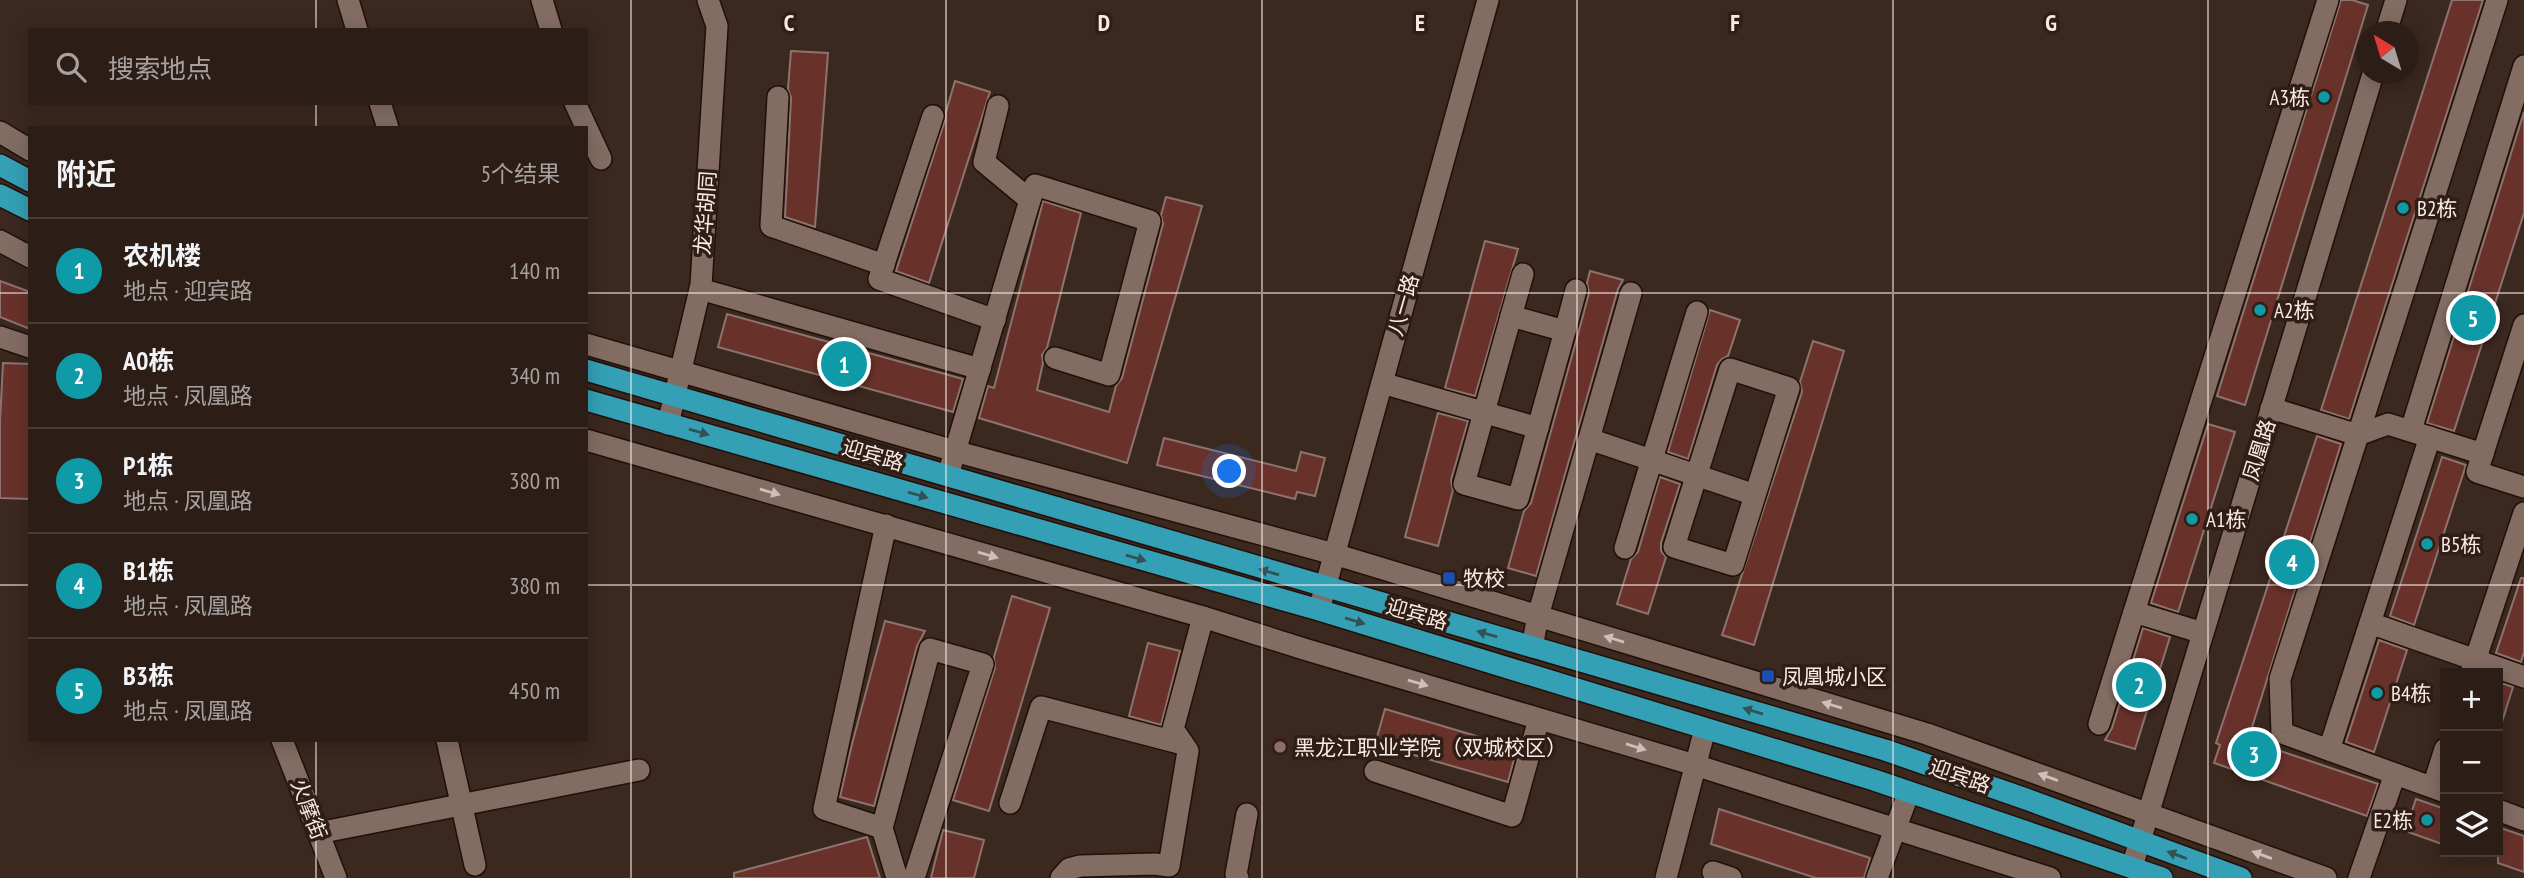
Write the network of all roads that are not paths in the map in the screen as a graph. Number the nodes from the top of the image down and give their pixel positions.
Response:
1 (348, 0) edge
2 (542, 0) edge
3 (708, 0) edge
4 (1488, 0) edge
5 (2329, 0) edge
6 (2497, 0) edge
7 (2392, 1) edge
8 (2388, 21) edge
9 (356, 28) edge
10 (550, 28) edge
11 (2524, 66) edge
12 (2370, 84) edge
13 (778, 97) dead end
14 (381, 105) edge
15 (576, 105) edge
16 (998, 106) dead end
17 (933, 116) dead end
18 (387, 126) edge
19 (586, 126) edge
20 (588, 131) edge
21 (0, 132) edge
22 (28, 149) edge
23 (601, 159) dead end
24 (0, 165) edge
25 (28, 180) edge
26 (1, 198) edge
27 (1030, 200) junction
28 (28, 209) edge
29 (0, 241) edge
30 (28, 256) edge
31 (884, 265) junction
32 (1523, 274) dead end
33 (700, 289) junction
34 (1576, 290) dead end
35 (1631, 293) dead end
36 (1697, 312) dead end
37 (1511, 316) junction
38 (995, 320) junction
39 (2524, 325) edge
40 (1565, 331) junction
41 (0, 337) edge
42 (588, 345) edge
43 (28, 346) edge
44 (1055, 358) dead end
45 (980, 369) junction
46 (588, 371) edge
47 (681, 371) junction
48 (1382, 383) junction
49 (675, 396) junction
50 (588, 401) edge
51 (2272, 408) junction
52 (1484, 412) junction
53 (668, 424) junction
54 (1538, 428) junction
55 (2420, 433) junction
56 (2358, 435) junction
57 (1589, 439) junction
58 (588, 441) edge
59 (954, 451) junction
60 (2483, 454) junction
61 (1651, 460) junction
62 (1697, 475) junction
63 (948, 477) junction
64 (2524, 487) edge
65 (1755, 495) junction
66 (2524, 513) edge
67 (886, 525) junction
68 (1625, 548) dead end
69 (1334, 554) junction
70 (1325, 588) junction
71 (1319, 610) junction
72 (2134, 612) junction
73 (1538, 616) junction
74 (1203, 617) junction
75 (2370, 623) junction
76 (2203, 633) junction
77 (1532, 647) junction
78 (2473, 667) edge
79 (2524, 677) edge
80 (1539, 719) junction
81 (2099, 724) dead end
82 (1705, 729) junction
83 (283, 742) edge
84 (447, 742) edge
85 (1183, 744) junction
86 (2329, 750) junction
87 (1695, 765) junction
88 (639, 770) dead end
89 (1375, 771) dead end
90 (2395, 774) junction
91 (2439, 789) edge
92 (1909, 792) junction
93 (1010, 803) dead end
94 (460, 804) junction
95 (2503, 812) edge
96 (1247, 814) dead end
97 (2148, 814) junction
98 (2524, 820) edge
99 (882, 828) junction
100 (1895, 828) junction
101 (318, 832) junction
102 (2140, 842) junction
103 (475, 866) dead end
104 (2132, 867) junction
105 (336, 878) edge
106 (897, 878) edge
107 (914, 878) edge
108 (1060, 878) edge
109 (1238, 878) edge
110 (1666, 878) edge
111 (1877, 878) edge
112 (2050, 878) edge
113 (2162, 878) edge
114 (2241, 878) edge
115 (2326, 878) edge
116 (2359, 878) edge

1 - 9 street
2 - 10 street
3 - 33 street, 龙华胡同
4 - 48 street, 八一路
5 - 72 street
6 - 56 street
7 - 8 street
11 - 55 street
12 - 51 street, 凤凰路
13 - 31 street
14 - 18 street
15 - 19 street
16 - 27 street
17 - 31 street
20 - 23 street
21 - 22 street
24 - 25 main road
26 - 28 main road
27 - 38 street
27 - 44 street
29 - 30 street
31 - 38 street
32 - 37 street
33 - 45 street
33 - 47 street, 龙华胡同
34 - 40 street
35 - 57 street
36 - 61 street
37 - 40 street
37 - 52 street
38 - 45 street
39 - 60 street
40 - 54 street
41 - 43 street
42 - 47 street
45 - 59 street
46 - 49 main road, 迎宾路
47 - 49 street, 龙华胡同
47 - 59 street
48 - 52 street
48 - 69 street, 八一路
49 - 53 street, 龙华胡同
49 - 63 main road, 迎宾路
50 - 53 main road, 迎宾路
51 - 56 street
51 - 76 street, 凤凰路
52 - 54 street
52 - 54 street
53 -> 71 main road, 迎宾路
55 - 56 street
55 - 60 street
55 - 75 street
56 - 86 street
57 - 61 street
57 - 73 street
58 -> 67 street
59 - 63 street
59 - 69 street
60 - 64 street
61 - 62 street
61 - 68 street
62 - 65 street
62 - 65 street
62 - 65 street
70 -> 63 main road, 迎宾路
66 - 78 street
67 -> 74 street
67 - 99 street
69 - 70 street, 八一路
69 - 73 street
70 - 71 street, 八一路
77 -> 70 main road, 迎宾路
71 -> 82 main road, 迎宾路
72 - 76 street
72 - 81 street
73 - 77 street
97 -> 73 street
74 -> 80 street
74 - 85 street
75 - 78 street
75 - 86 street
76 - 97 street, 凤凰路
102 -> 77 main road, 迎宾路
78 - 79 street
80 -> 87 street
80 - 89 street
82 - 87 street
82 - 92 main road, 迎宾路
83 - 101 street, 火摩街
84 - 94 street
85 - 93 street
85 - 108 street
86 - 90 street
87 - 100 street
87 - 110 street
88 - 94 street
90 - 91 street
90 - 116 street
92 - 100 street
92 - 104 main road, 迎宾路
94 - 101 street
94 - 103 street
95 - 98 street
96 - 109 street
97 - 102 street, 凤凰路
115 -> 97 street
99 - 106 street
99 - 107 street
100 - 111 street
100 - 112 street
101 - 105 street, 火摩街
102 - 104 street, 凤凰路
114 -> 102 main road, 迎宾路
104 - 113 main road, 迎宾路

